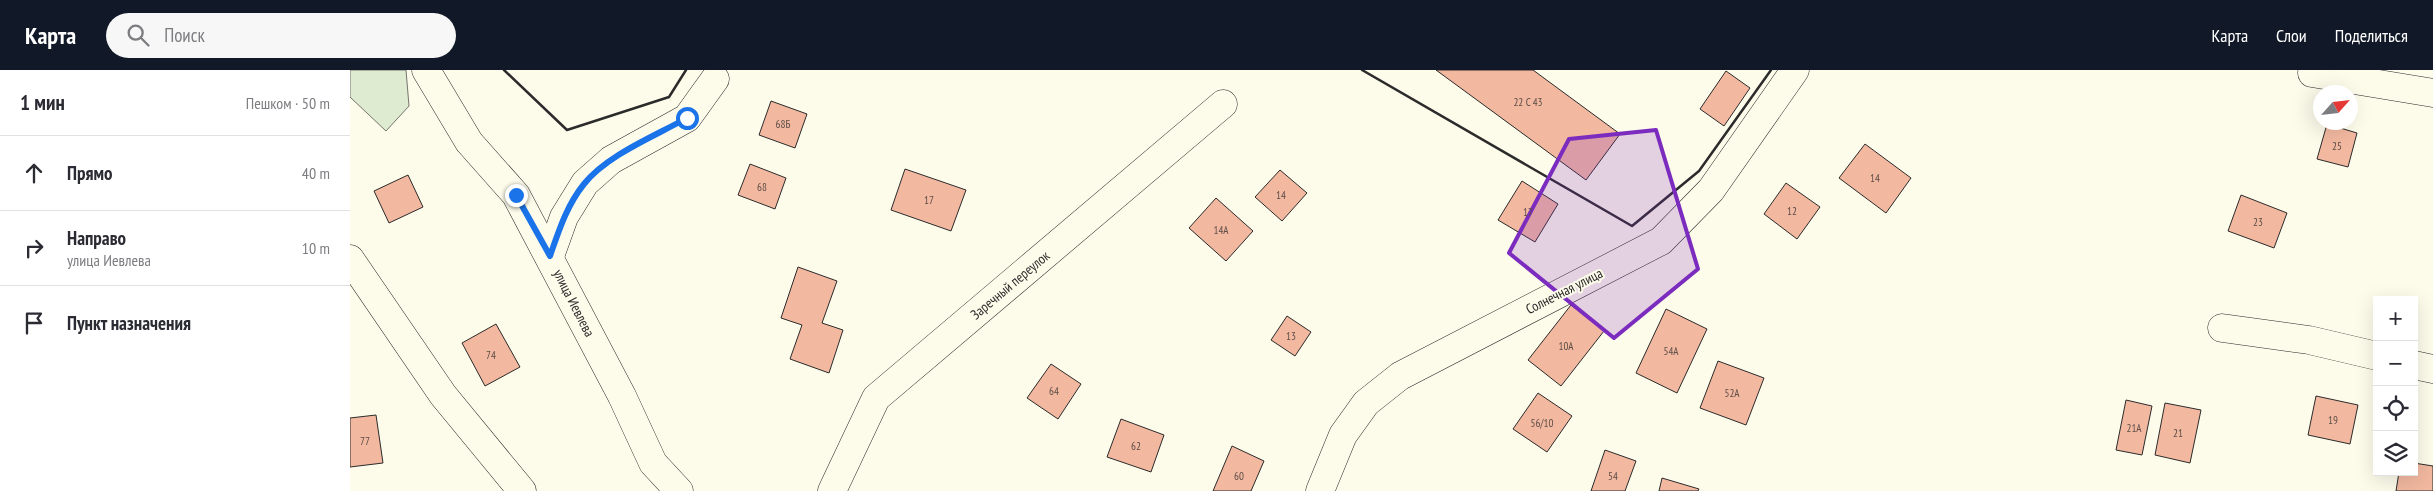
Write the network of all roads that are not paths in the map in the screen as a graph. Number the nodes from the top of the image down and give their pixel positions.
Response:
1 (426, 70) edge
2 (1795, 70) edge
3 (2312, 73) dead end
4 (716, 79) dead end
5 (2433, 94) edge
6 (1223, 104) dead end
7 (550, 256) junction
8 (350, 259) edge
9 (2222, 328) dead end
10 (2373, 355) edge
11 (2418, 366) edge
12 (2433, 369) edge
13 (522, 491) edge
14 (679, 491) edge
15 (832, 491) edge
16 (1320, 491) edge

1 - 7 street, улица Иевлева
2 - 16 street, Солнечная улица
3 - 5 street
4 - 7 street
6 - 15 street, Заречный переулок
7 - 14 street, улица Иевлева
8 - 13 street
9 - 10 street
11 - 12 street

